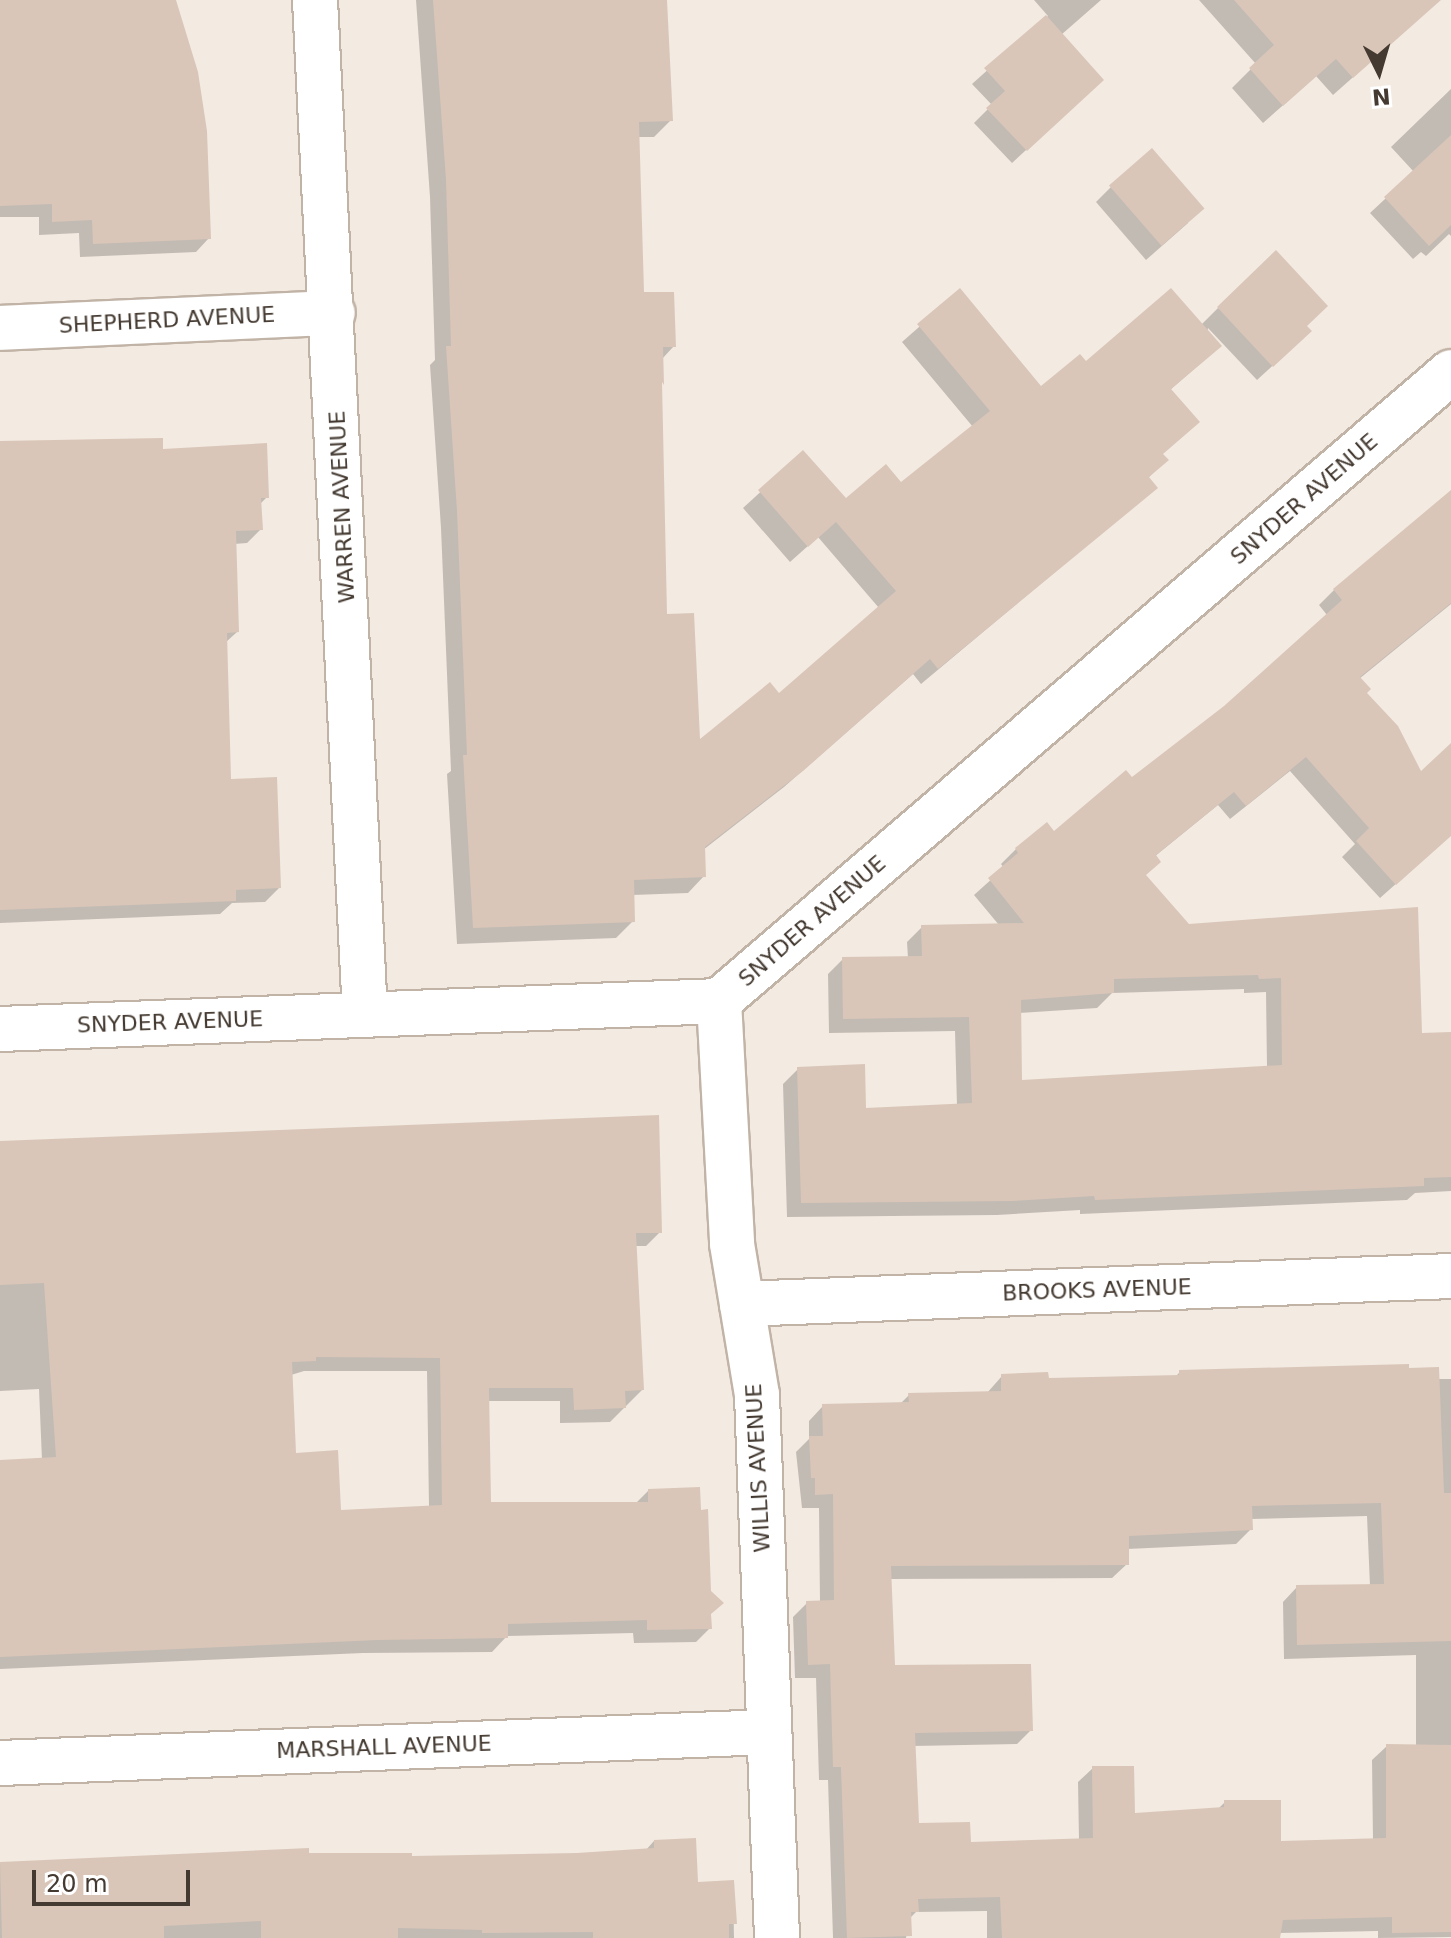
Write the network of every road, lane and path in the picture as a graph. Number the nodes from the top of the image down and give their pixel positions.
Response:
1 (315, 0) edge
2 (333, 313) junction
3 (0, 328) edge
4 (1451, 372) edge
5 (719, 1001) junction
6 (365, 1015) junction
7 (0, 1029) edge
8 (1451, 1276) edge
9 (742, 1304) junction
10 (769, 1732) junction
11 (0, 1763) edge
12 (777, 1938) edge

1 - 2 street, WARREN AVENUE
2 - 3 street, SHEPHERD AVENUE
2 - 6 street, WARREN AVENUE
4 - 5 street, SNYDER AVENUE
5 - 6 street, SNYDER AVENUE
5 - 9 street, WILLIS AVENUE
6 - 7 street, SNYDER AVENUE
8 - 9 street, BROOKS AVENUE
9 - 10 street, WILLIS AVENUE
10 - 11 street, MARSHALL AVENUE
10 - 12 street, WILLIS AVENUE

